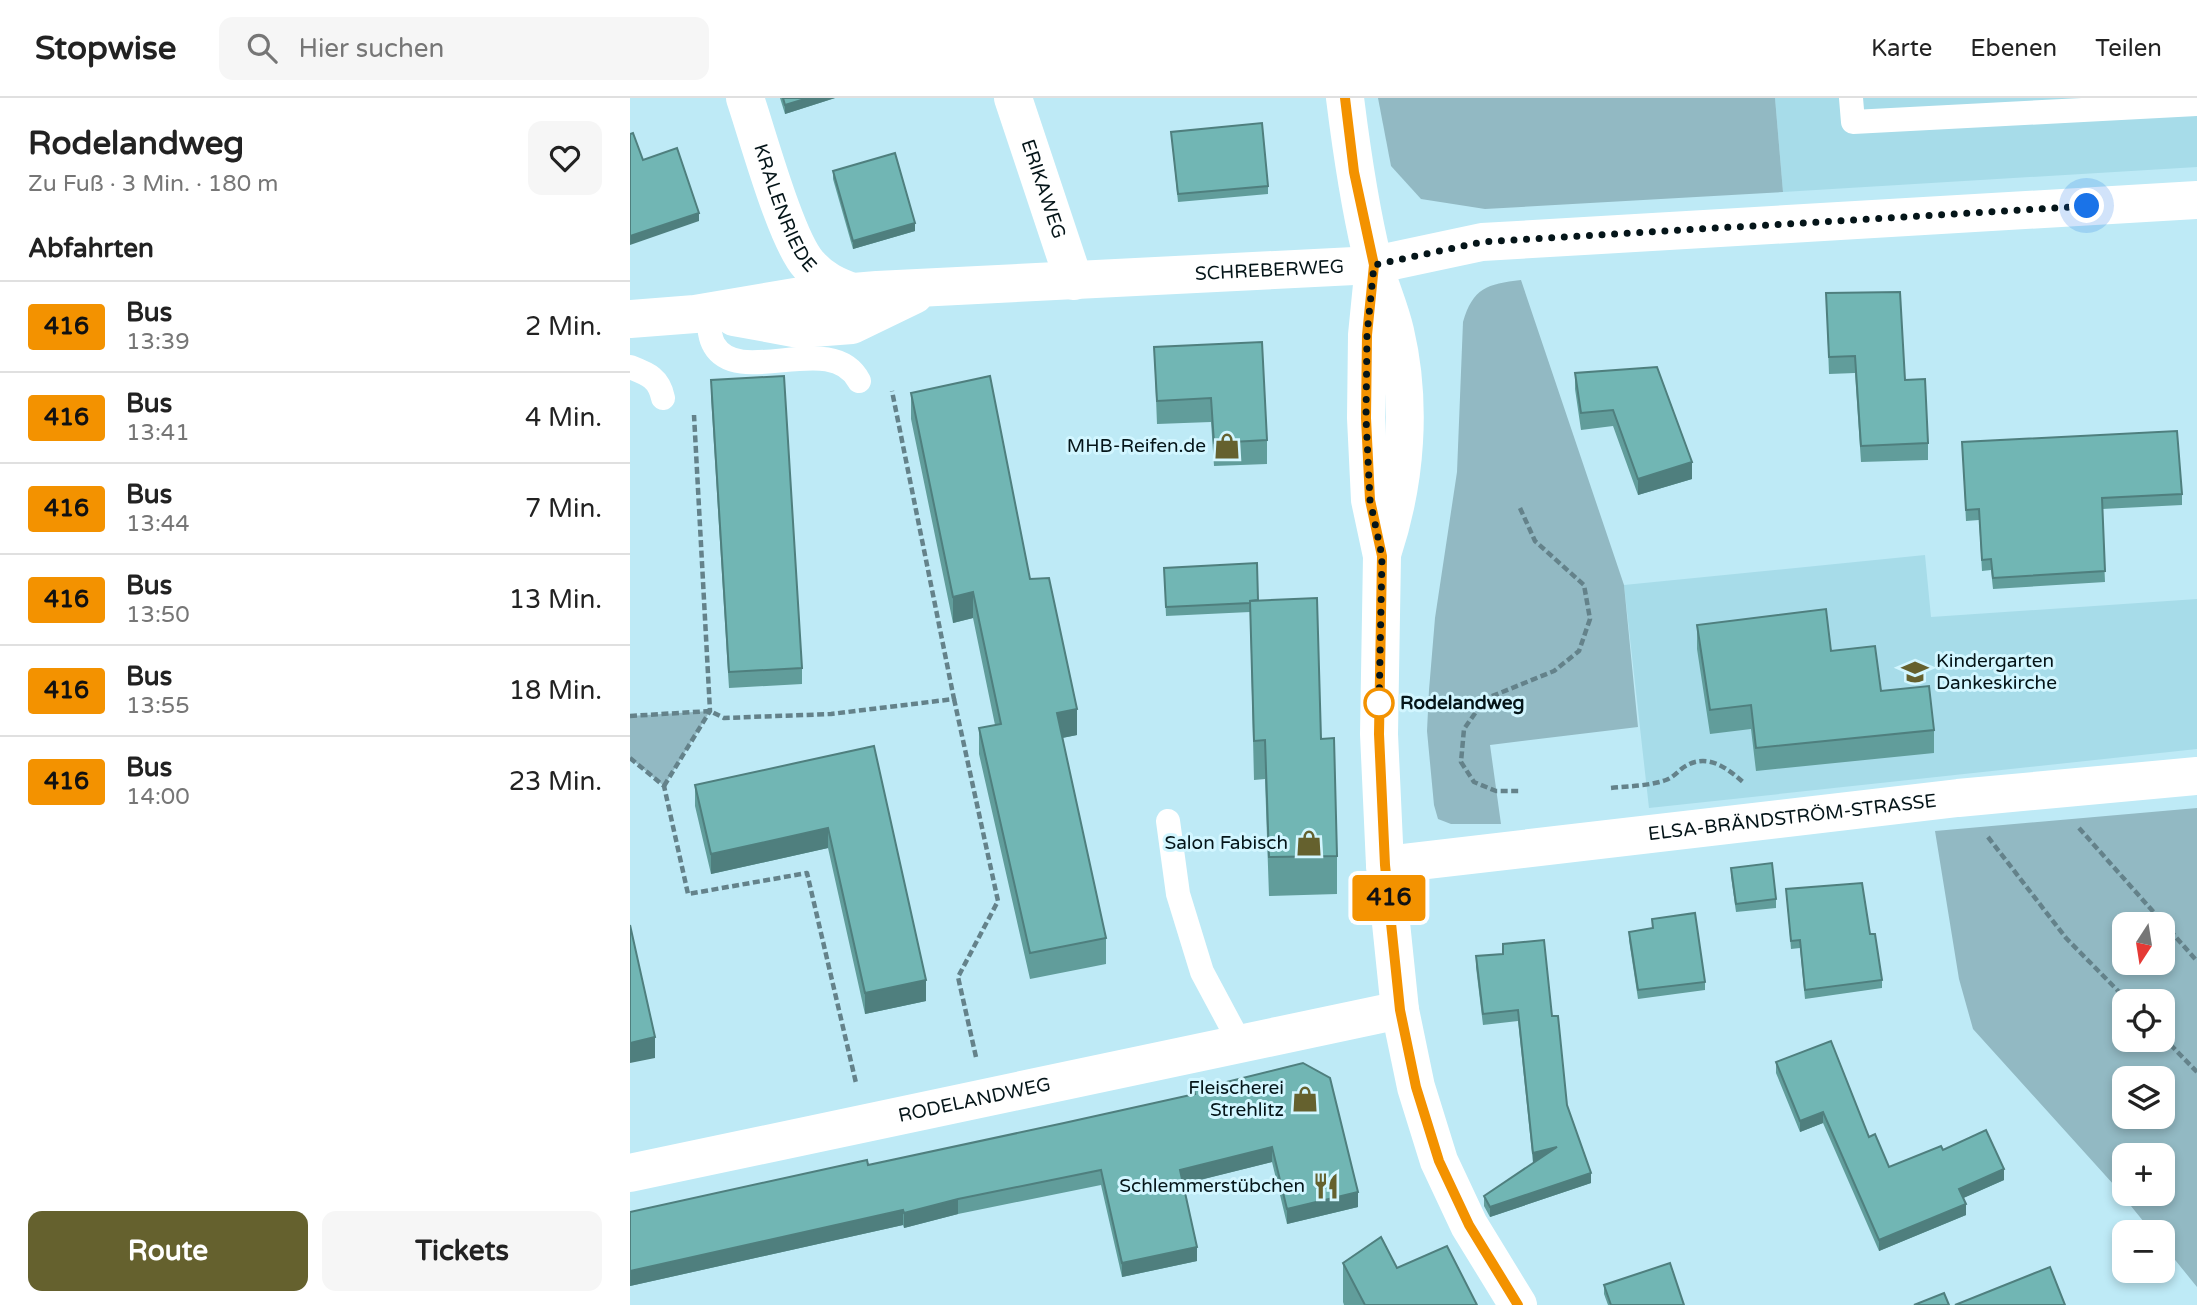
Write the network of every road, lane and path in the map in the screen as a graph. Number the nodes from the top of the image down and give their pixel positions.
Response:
1 (745, 98) edge
2 (1013, 98) edge
3 (1345, 98) edge
4 (1851, 98) edge
5 (2160, 102) edge
6 (2197, 104) edge
7 (2197, 200) edge
8 (1374, 265) junction
9 (1074, 281) junction
10 (928, 288) junction
11 (855, 293) junction
12 (708, 313) junction
13 (630, 319) edge
14 (630, 367) edge
15 (859, 380) dead end
16 (890, 382) dead end
17 (663, 398) dead end
18 (694, 413) dead end
19 (1520, 508) dead end
20 (954, 699) junction
21 (710, 711) junction
22 (630, 716) edge
23 (630, 758) edge
24 (2197, 776) edge
25 (1753, 785) dead end
26 (664, 786) junction
27 (1611, 788) dead end
28 (1520, 791) dead end
29 (1958, 798) junction
30 (2070, 819) dead end
31 (1168, 821) dead end
32 (1385, 865) junction
33 (2197, 961) edge
34 (2116, 989) edge
35 (1400, 1010) junction
36 (1240, 1044) junction
37 (2175, 1049) edge
38 (2197, 1072) edge
39 (985, 1095) junction
40 (864, 1122) junction
41 (630, 1173) edge
42 (1518, 1305) edge

1 - 11 street, KRALENRIEDE
2 - 9 street, ERIKAWEG
3 - 8 street
4 - 5 lane
5 - 6 lane
7 - 8 street, SCHREBERWEG
8 - 9 street, SCHREBERWEG
8 - 32 street
9 - 10 street, SCHREBERWEG
10 - 11 street, SCHREBERWEG
10 - 12 street, SCHREBERWEG
11 - 12 street, SCHREBERWEG
12 - 13 street, SCHREBERWEG
12 - 15 lane
14 - 17 lane
16 - 20 path
18 - 21 path
19 - 28 path
20 - 21 path
20 - 39 path
21 - 22 path
21 - 26 path
23 - 26 path
24 - 29 street, ELSA-BRÄNDSTRÖM-STRASSE
25 - 27 path
26 - 40 path
29 - 32 street, ELSA-BRÄNDSTRÖM-STRASSE
29 - 34 path
30 - 33 path
31 - 36 lane
32 - 35 street
35 - 36 street, RODELANDWEG
35 - 42 street
36 - 39 street, RODELANDWEG
37 - 38 path
39 - 40 street, RODELANDWEG
40 - 41 street, RODELANDWEG

